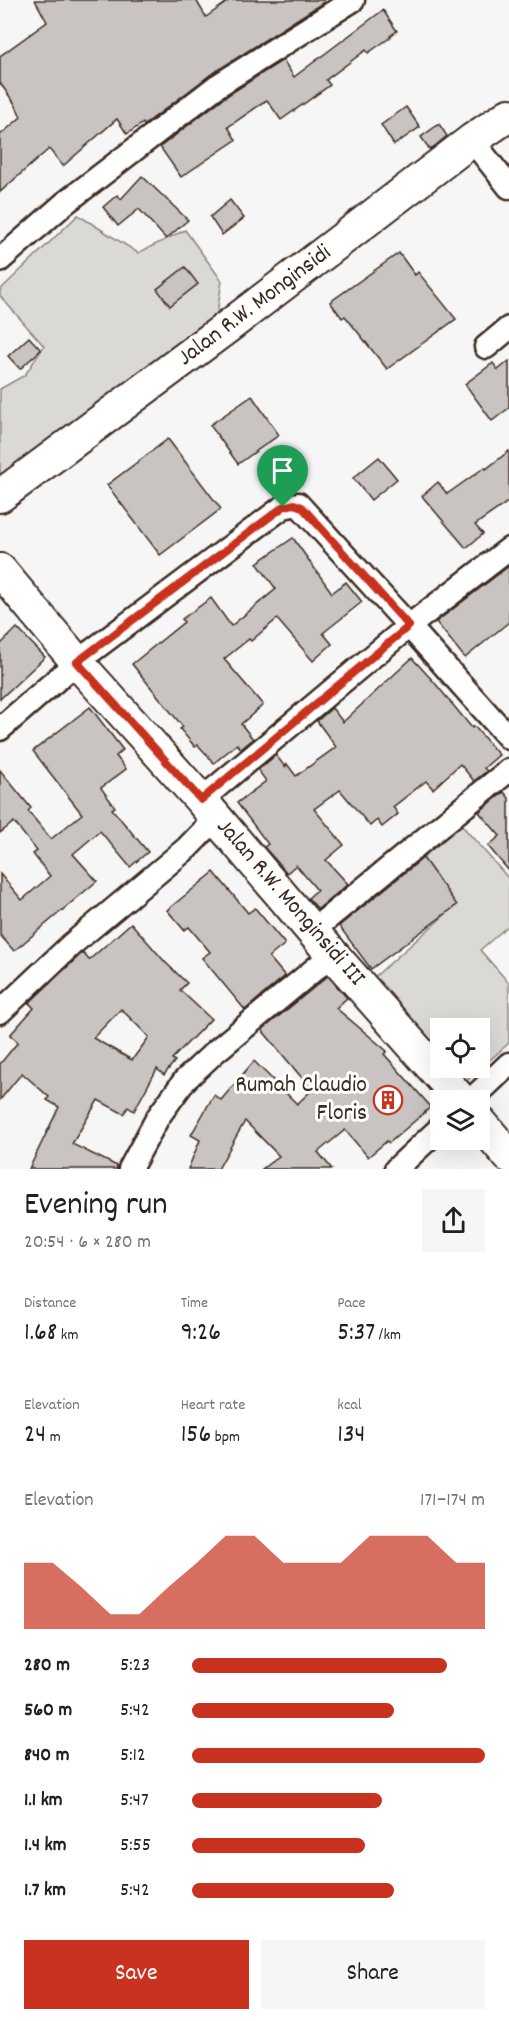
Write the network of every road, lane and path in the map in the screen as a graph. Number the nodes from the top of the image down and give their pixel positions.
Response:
1 (352, 0) edge
2 (509, 115) edge
3 (488, 145) edge
4 (509, 187) edge
5 (0, 260) edge
6 (509, 328) edge
7 (231, 336) junction
8 (486, 347) dead end
9 (0, 496) edge
10 (0, 520) edge
11 (509, 549) edge
12 (0, 570) edge
13 (409, 626) junction
14 (77, 662) junction
15 (0, 729) edge
16 (509, 738) edge
17 (509, 770) edge
18 (208, 809) junction
19 (312, 931) junction
20 (333, 954) junction
21 (0, 1012) edge
22 (509, 1065) edge
23 (452, 1090) edge
24 (482, 1090) edge
25 (490, 1134) edge
26 (430, 1137) edge
27 (509, 1156) edge
28 (130, 1169) edge
29 (396, 1169) edge

1 - 5 street
2 - 3 main road, Jalan R.W. Monginsidi
3 - 4 street
3 - 7 main road, Jalan R.W. Monginsidi
6 - 8 street
7 - 9 main road, Jalan R.W. Monginsidi
7 - 10 main road, Jalan R.W. Monginsidi
11 - 13 street
12 - 14 main road, Jalan R.W. Monginsidi III
13 - 14 street
13 - 16 street
13 - 18 street
14 - 15 street
14 - 18 main road, Jalan R.W. Monginsidi III
17 - 19 street
18 - 19 main road, Jalan R.W. Monginsidi III
18 - 21 street
19 - 20 main road, Jalan R.W. Monginsidi III
20 - 23 main road, Jalan R.W. Monginsidi III
20 - 28 street
22 - 24 street
25 - 27 main road
26 - 29 street

